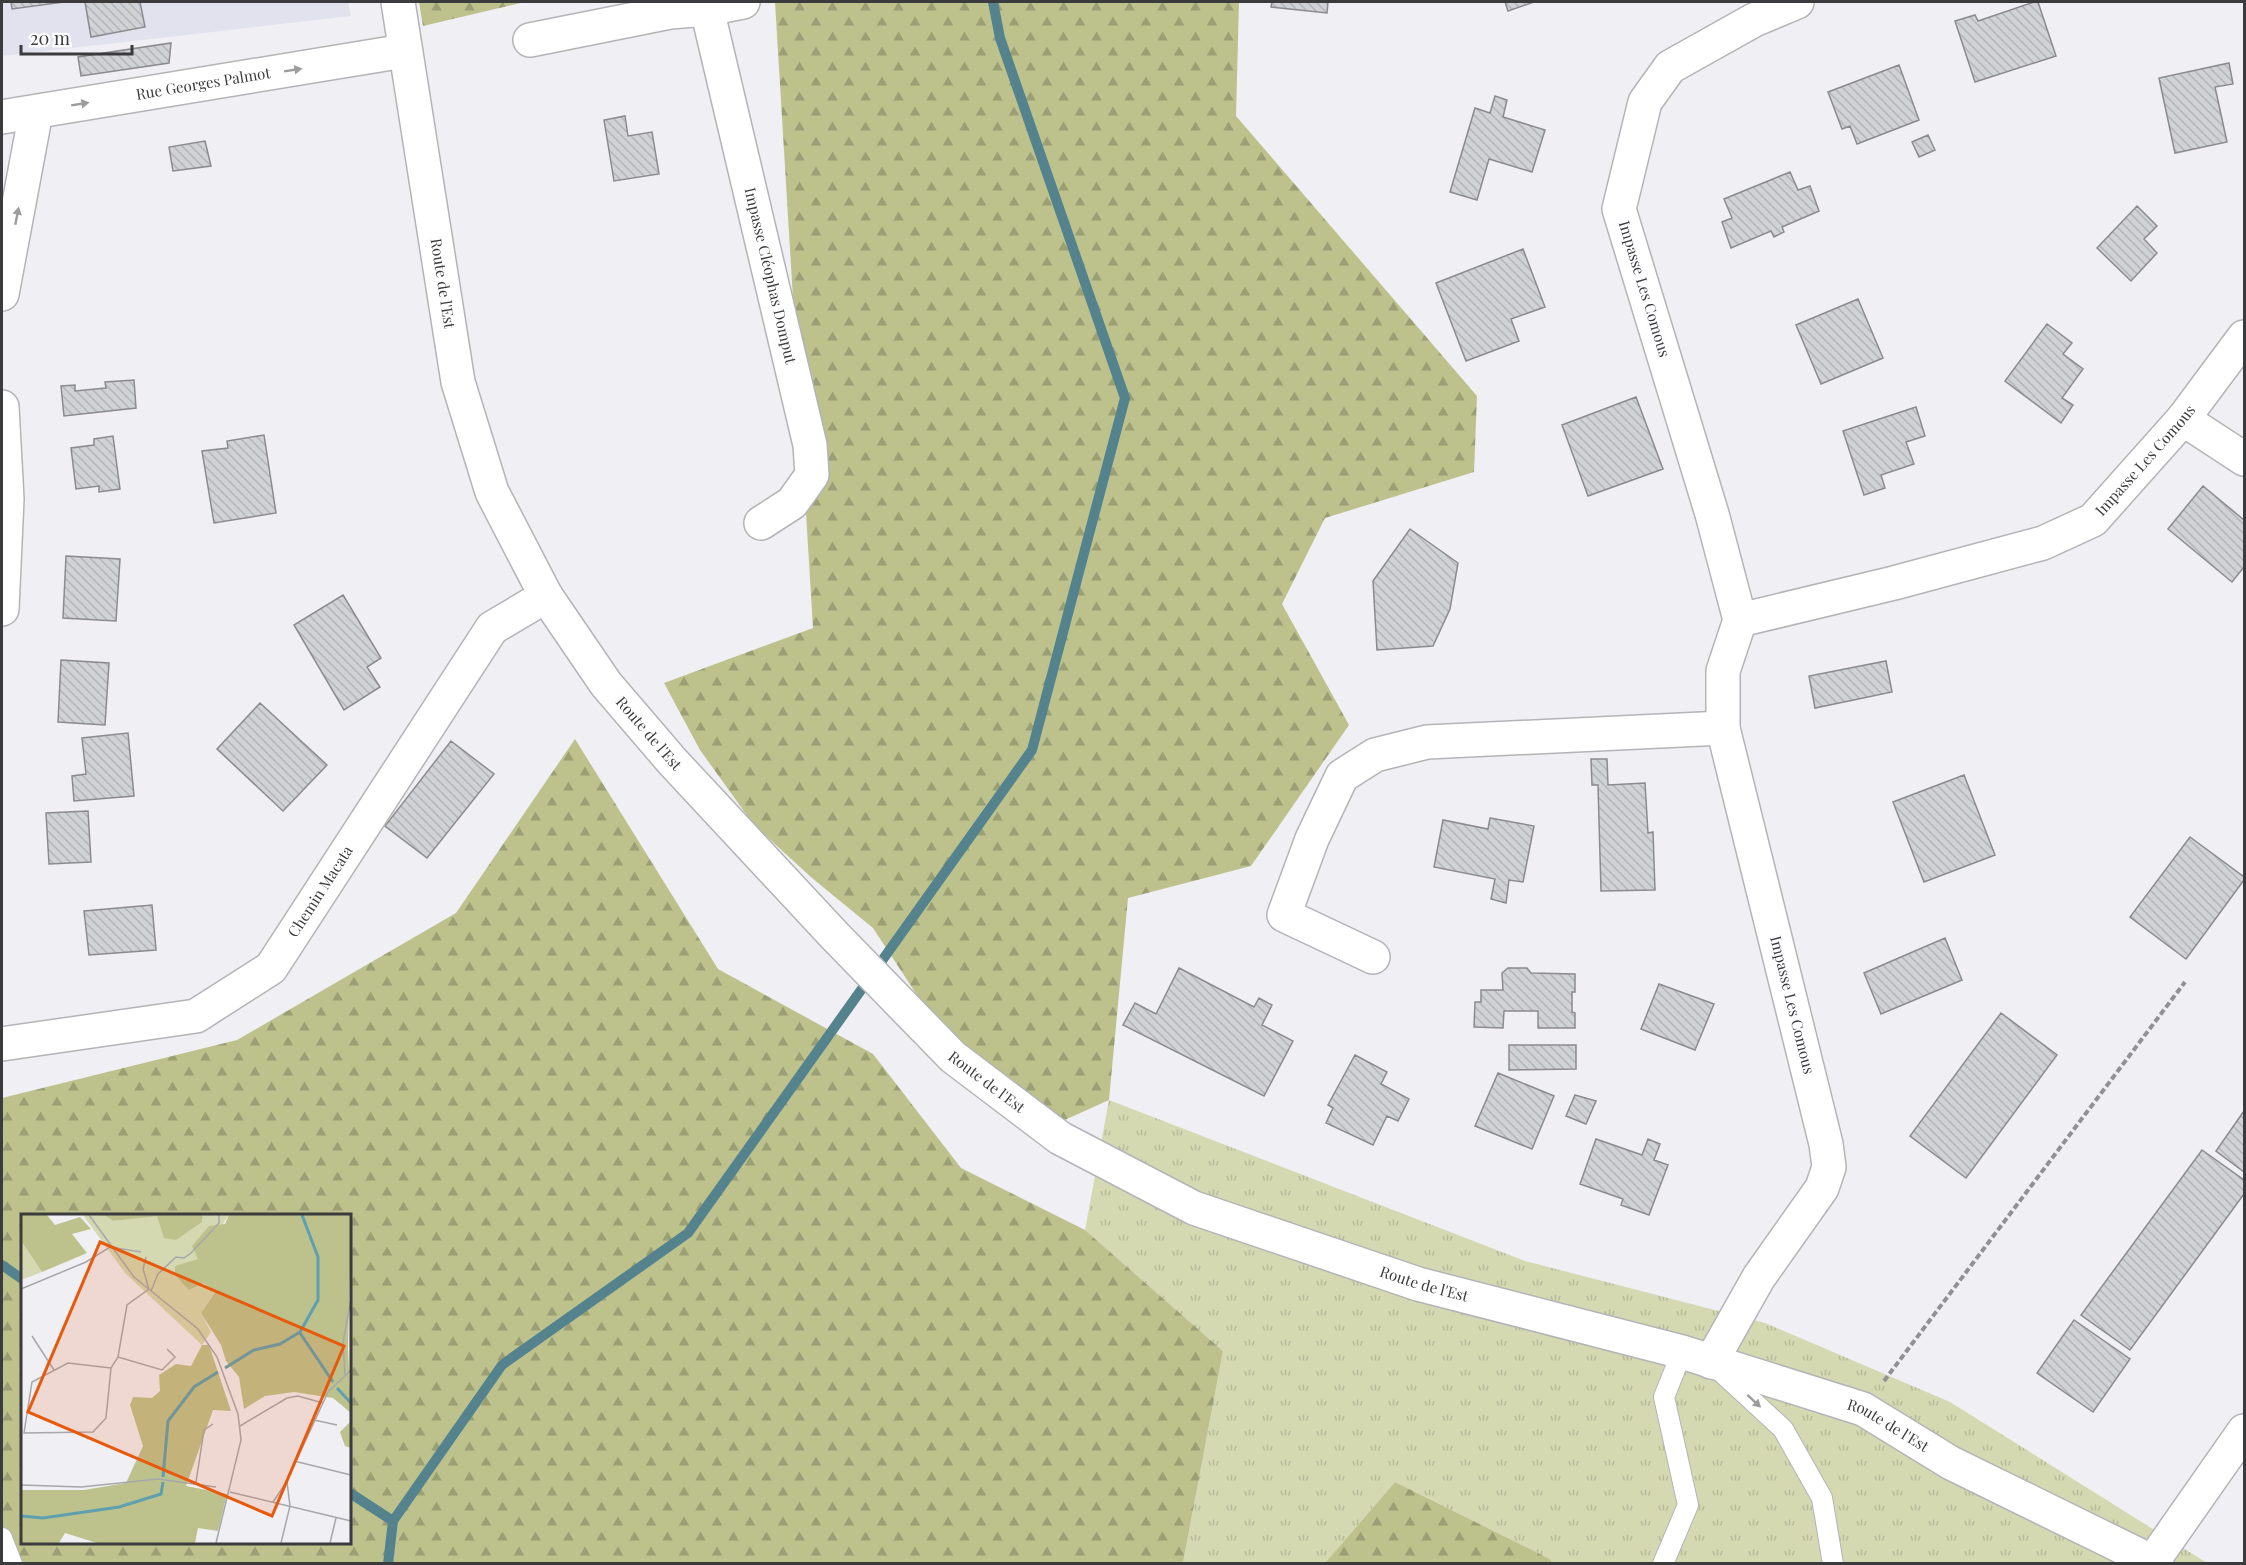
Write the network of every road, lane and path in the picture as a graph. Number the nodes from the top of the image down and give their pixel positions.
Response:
1 (398, 2) edge
2 (743, 2) edge
3 (1797, 2) edge
4 (707, 9) junction
5 (530, 40) dead end
6 (404, 51) junction
7 (36, 112) junction
8 (2, 117) edge
9 (2, 294) edge
10 (2244, 337) edge
11 (2, 407) edge
12 (2183, 419) junction
13 (2244, 459) edge
14 (4, 500) edge
15 (761, 523) dead end
16 (546, 596) junction
17 (2, 609) edge
18 (1740, 620) junction
19 (1723, 728) junction
20 (1373, 957) dead end
21 (2186, 982) dead end
22 (2, 1044) edge
23 (1696, 1357) junction
24 (1863, 1409) junction
25 (2244, 1431) edge
26 (2, 1538) edge
27 (12, 1563) edge
28 (1664, 1563) edge
29 (1833, 1563) edge
30 (2152, 1563) edge

1 - 6 street, Route de l'Est
2 - 4 street
3 - 18 street, Impasse Les Comous
4 - 5 street
4 - 15 street, Impasse Cléophas Domput
7 -> 6 street, Rue Georges Palmot
6 - 16 street, Route de l'Est
7 - 8 street, Rue Georges Palmot
9 -> 7 street
10 - 12 street, Impasse Les Comous
11 - 14 street
12 - 13 street
12 - 18 street, Impasse Les Comous
14 - 17 street
16 - 22 street, Chemin Macata
16 - 23 street, Route de l'Est
18 - 19 street, Impasse Les Comous
19 - 20 street
19 - 23 street, Impasse Les Comous
21 - 24 path
23 - 24 street, Route de l'Est
23 - 28 lane
23 -> 29 lane
24 - 30 street, Route de l'Est
25 - 30 street
26 - 27 lane

